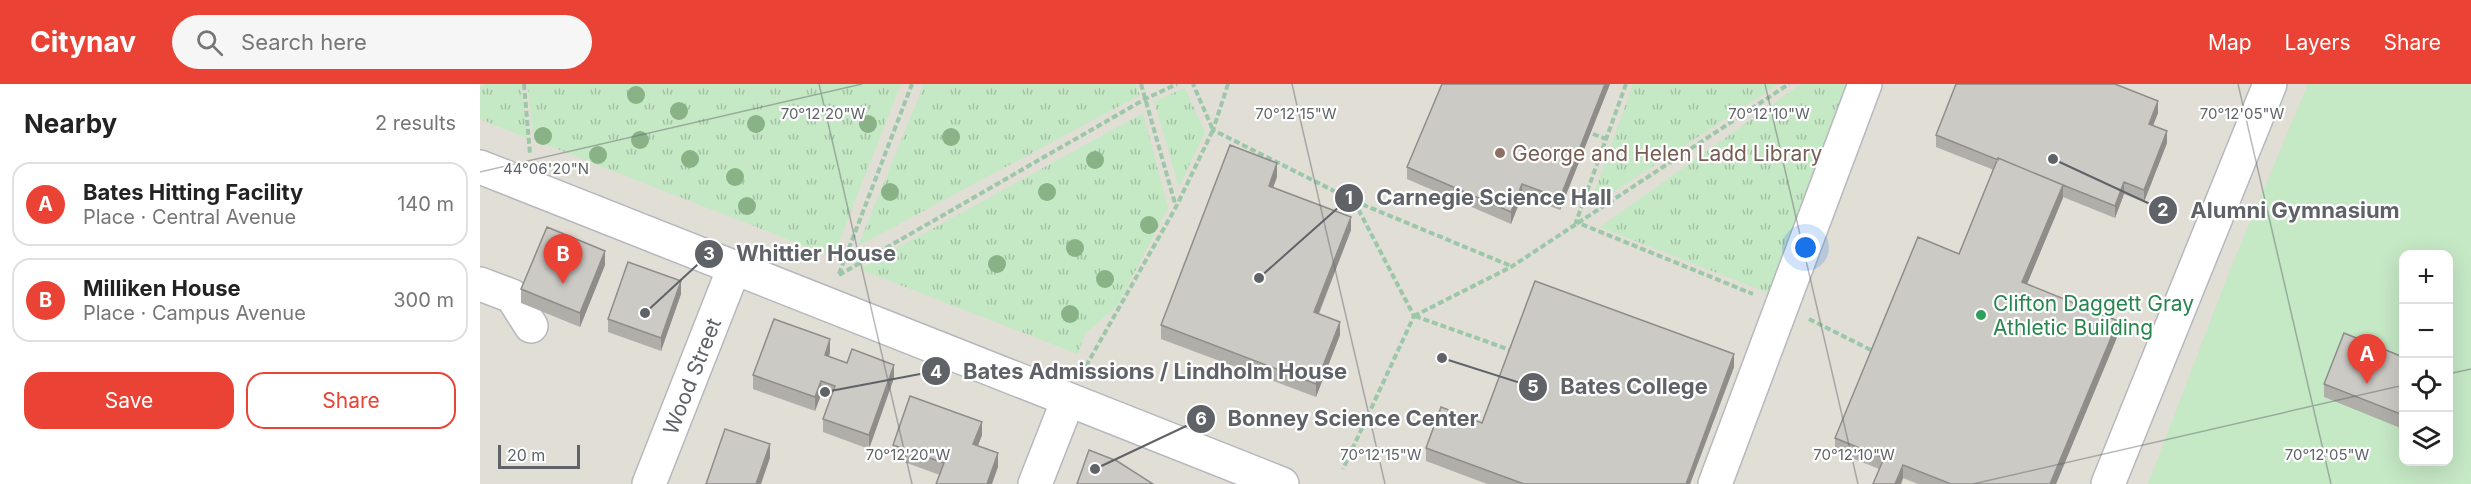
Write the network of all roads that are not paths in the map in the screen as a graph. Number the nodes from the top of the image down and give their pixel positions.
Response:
1 (1865, 84) edge
2 (2270, 84) edge
3 (480, 167) edge
4 (734, 268) junction
5 (480, 284) edge
6 (531, 326) dead end
7 (1068, 400) junction
8 (649, 484) edge
9 (1035, 484) edge
10 (1282, 484) edge
11 (1715, 484) edge
12 (2108, 484) edge

1 - 11 street
2 - 12 street
3 - 4 street
4 - 7 street
4 - 8 street, Wood Street
5 - 6 street
7 - 9 street
7 - 10 street

